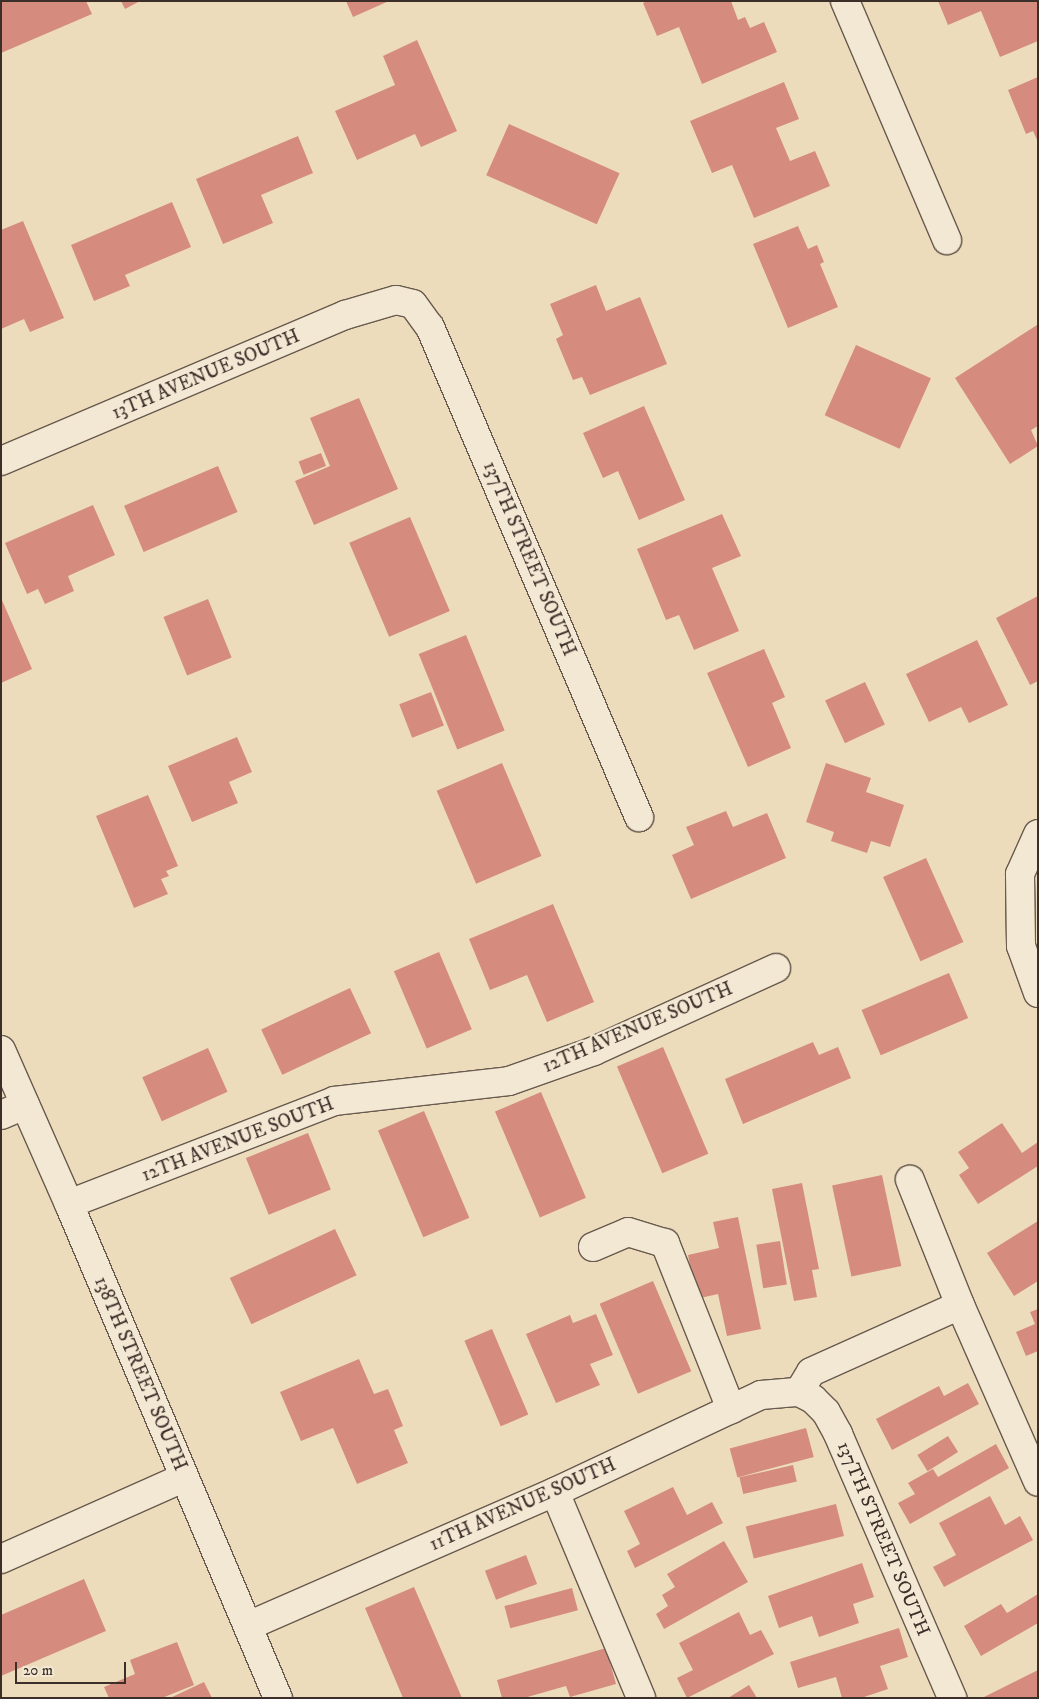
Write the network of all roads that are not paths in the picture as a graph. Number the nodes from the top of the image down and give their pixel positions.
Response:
1 (845, 1) edge
2 (947, 240) dead end
3 (413, 304) joint
4 (1, 461) edge
5 (639, 817) dead end
6 (1038, 834) edge
7 (776, 968) dead end
8 (1038, 993) edge
9 (1, 1050) edge
10 (13, 1110) edge
11 (910, 1180) dead end
12 (69, 1204) junction
13 (593, 1247) dead end
14 (960, 1305) junction
15 (799, 1392) junction
16 (731, 1409) junction
17 (183, 1478) junction
18 (1038, 1482) edge
19 (555, 1492) junction
20 (1, 1559) edge
21 (248, 1626) junction
22 (278, 1698) edge
23 (640, 1698) edge
24 (952, 1698) edge

1 - 2 street
3 - 4 street, 13TH AVENUE SOUTH
3 - 5 street, 137TH STREET SOUTH
6 - 8 street
7 - 12 street, 12TH AVENUE SOUTH
9 - 10 street, 138TH STREET SOUTH
10 - 12 street, 138TH STREET SOUTH
11 - 14 street
12 - 17 street, 138TH STREET SOUTH
13 - 16 street
14 - 15 street
14 - 18 street
15 - 16 street, 11TH AVENUE SOUTH
15 - 24 street, 137TH STREET SOUTH
16 - 19 street, 11TH AVENUE SOUTH
17 - 20 street
17 - 21 street, 138TH STREET SOUTH
19 - 21 street, 11TH AVENUE SOUTH
19 - 23 street
21 - 22 street, 138TH STREET SOUTH

